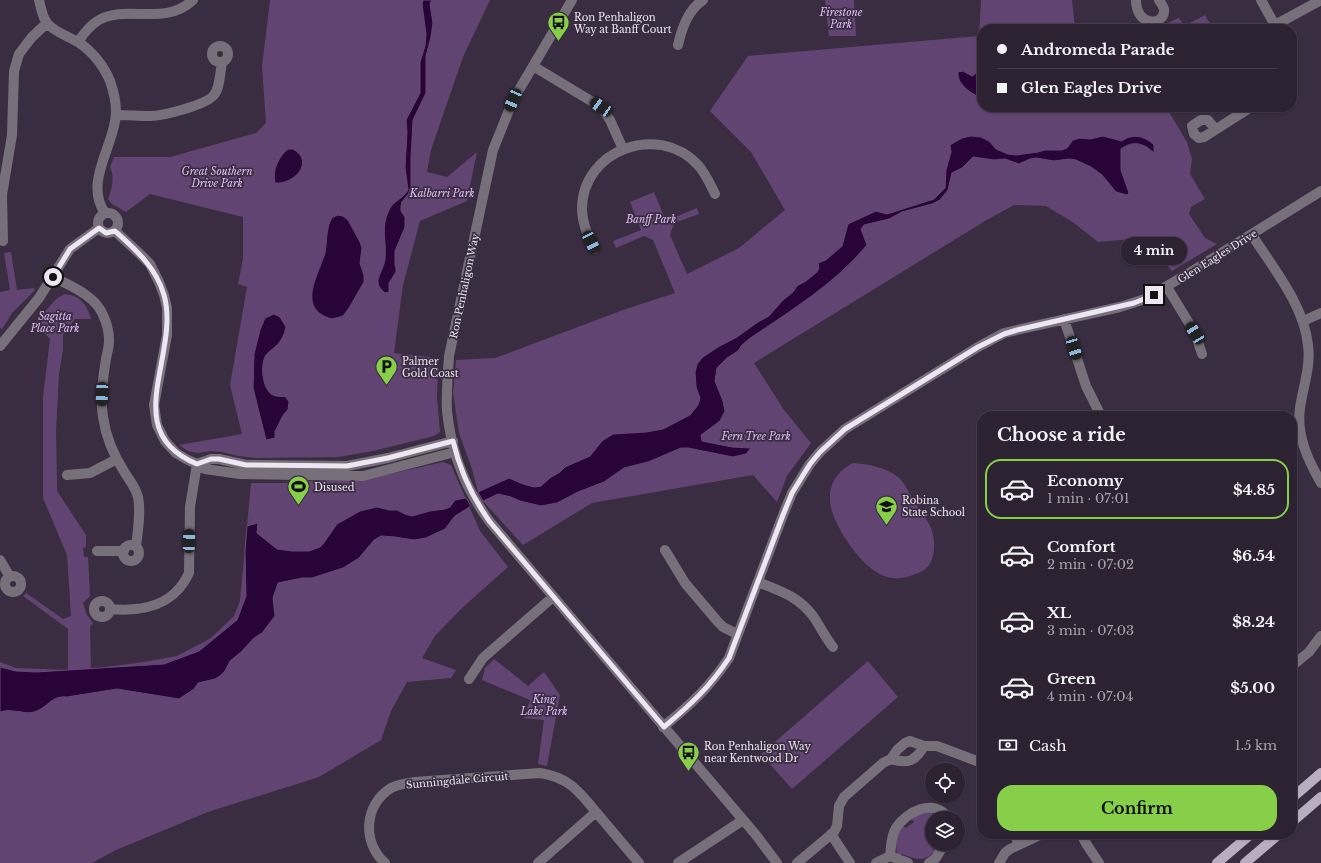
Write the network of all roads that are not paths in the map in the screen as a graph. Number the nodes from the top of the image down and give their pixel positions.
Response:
1 (39, 0) edge
2 (193, 0) edge
3 (572, 0) edge
4 (703, 0) edge
5 (1136, 0) edge
6 (1159, 0) edge
7 (1261, 0) edge
8 (1321, 0) edge
9 (47, 23) junction
10 (1274, 24) edge
11 (1281, 24) edge
12 (78, 42) junction
13 (678, 45) dead end
14 (222, 62) dead end
15 (533, 66) junction
16 (1243, 112) edge
17 (116, 115) junction
18 (1214, 129) dead end
19 (623, 149) junction
20 (1321, 191) edge
21 (715, 194) dead end
22 (105, 213) junction
23 (99, 228) junction
24 (115, 231) junction
25 (1252, 235) junction
26 (2, 241) dead end
27 (594, 249) dead end
28 (53, 277) junction
29 (1167, 287) junction
30 (1321, 313) edge
31 (1064, 319) junction
32 (1303, 321) junction
33 (0, 346) edge
34 (1202, 354) dead end
35 (1098, 411) edge
36 (453, 441) junction
37 (455, 452) junction
38 (117, 459) junction
39 (197, 464) junction
40 (67, 475) dead end
41 (1321, 483) edge
42 (665, 550) dead end
43 (97, 551) dead end
44 (0, 560) edge
45 (10, 577) dead end
46 (758, 582) junction
47 (553, 598) junction
48 (110, 609) dead end
49 (738, 634) junction
50 (1321, 636) edge
51 (833, 648) dead end
52 (1297, 662) edge
53 (469, 679) dead end
54 (664, 727) junction
55 (924, 746) junction
56 (891, 759) junction
57 (977, 761) edge
58 (1321, 773) edge
59 (1297, 794) edge
60 (1321, 797) edge
61 (942, 811) edge
62 (596, 812) junction
63 (1297, 818) edge
64 (742, 820) junction
65 (831, 834) junction
66 (1016, 839) edge
67 (1030, 839) edge
68 (1083, 839) edge
69 (1245, 839) edge
70 (1274, 839) edge
71 (1019, 844) junction
72 (940, 851) edge
73 (890, 856) junction
74 (1250, 862) edge
75 (385, 863) edge
76 (538, 863) edge
77 (639, 863) edge
78 (678, 863) edge
79 (777, 863) edge
80 (797, 863) edge
81 (850, 863) edge
82 (876, 863) edge
83 (908, 863) edge
84 (929, 863) edge
85 (999, 863) edge
86 (1099, 863) edge
87 (1217, 863) edge

1 - 9 street
2 - 12 street
3 - 15 street, Ron Penhaligon Way
4 - 13 street
5 - 6 street
7 - 10 street
8 - 11 street
9 - 12 street
9 - 26 street
12 - 17 street
14 - 17 street
15 - 19 street
15 - 36 street, Ron Penhaligon Way
16 - 18 street
17 - 22 street
19 - 21 street
19 - 27 street
20 - 25 street, Glen Eagles Drive
22 - 23 street
22 - 24 street
23 - 24 street
23 - 28 street
24 - 39 street
25 - 29 street, Glen Eagles Drive
25 - 32 street
28 - 33 street
28 - 38 street
29 - 31 street, Glen Eagles Drive
29 - 34 street
30 - 32 street
31 - 35 street
31 - 46 street, Glen Eagles Drive
32 - 41 street
36 - 37 street, Ron Penhaligon Way
36 - 39 street
37 - 39 street
37 - 47 street, Ron Penhaligon Way
38 - 40 street
38 - 43 street
39 - 48 street
42 - 49 street
44 - 45 street
46 - 49 street, Glen Eagles Drive
46 - 51 street
47 - 53 street
47 - 54 street, Ron Penhaligon Way
49 - 54 street, Glen Eagles Drive
50 - 52 street
54 - 64 street, Ron Penhaligon Way
55 - 56 street
55 - 56 street
55 - 57 street
56 - 65 street
58 - 59 main road
60 - 63 main road
61 - 73 street
62 - 75 street, Sunningdale Circuit
62 - 76 street
62 - 77 street, Sunningdale Circuit
64 - 78 street
64 - 79 street, Ron Penhaligon Way
65 - 80 street
65 - 81 street
66 - 71 street
67 - 71 street
68 - 86 street
69 - 87 main road
70 - 74 main road
71 - 85 street
72 - 84 street
73 - 82 street
73 - 83 street

